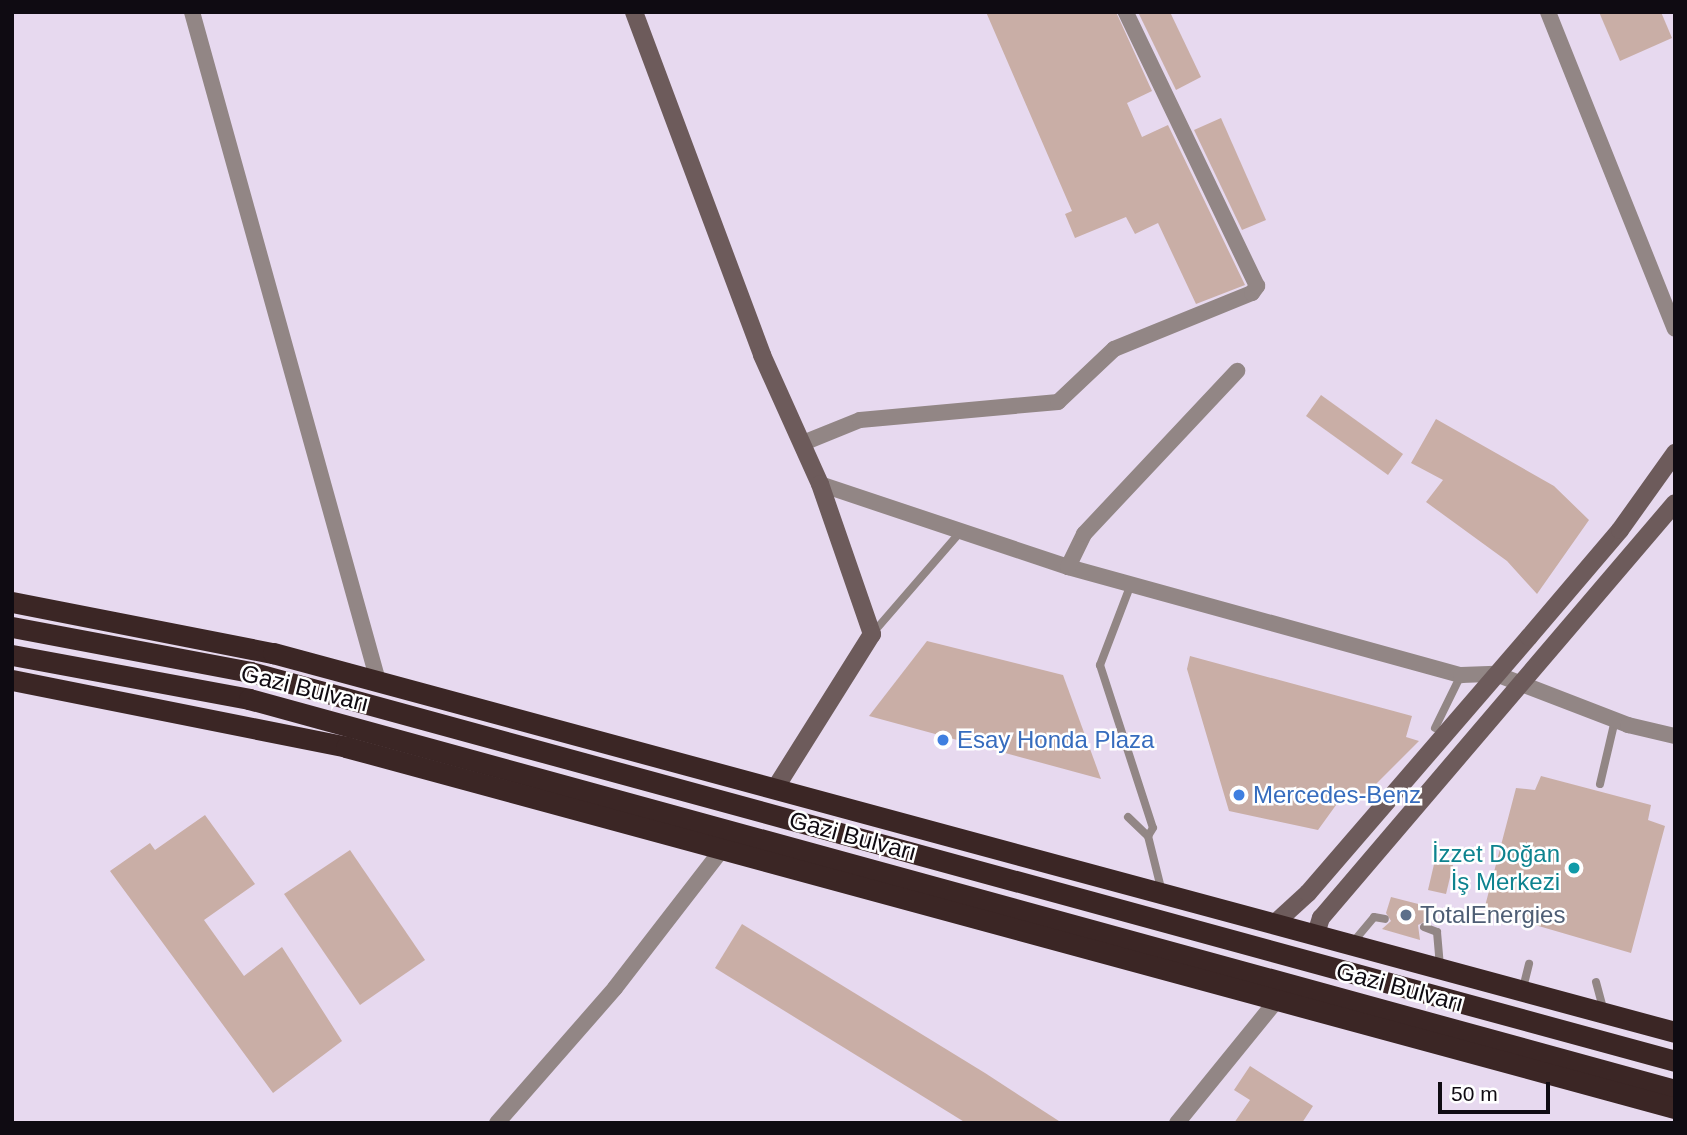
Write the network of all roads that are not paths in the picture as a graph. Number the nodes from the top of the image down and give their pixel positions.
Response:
1 (192, 12) edge
2 (634, 12) edge
3 (1126, 12) edge
4 (1548, 12) edge
5 (1675, 329) edge
6 (1237, 371) dead end
7 (803, 443) junction
8 (1675, 453) edge
9 (820, 484) junction
10 (1675, 503) edge
11 (963, 529) junction
12 (1068, 567) junction
13 (1131, 584) junction
14 (12, 602) edge
15 (12, 627) edge
16 (872, 634) junction
17 (12, 655) edge
18 (1496, 674) junction
19 (1461, 675) junction
20 (12, 680) edge
21 (378, 681) junction
22 (1525, 684) junction
23 (1615, 720) junction
24 (1435, 728) dead end
25 (1675, 736) edge
26 (1601, 784) dead end
27 (774, 790) junction
28 (1128, 817) dead end
29 (732, 830) junction
30 (1148, 836) junction
31 (724, 853) junction
32 (1162, 895) junction
33 (1385, 919) dead end
34 (1274, 924) junction
35 (1424, 927) dead end
36 (1316, 934) junction
37 (1352, 944) junction
38 (1530, 964) dead end
39 (1440, 968) junction
40 (1596, 982) dead end
41 (1522, 990) junction
42 (1276, 1001) junction
43 (1604, 1012) junction
44 (1675, 1032) edge
45 (1675, 1061) edge
46 (1675, 1090) edge
47 (1675, 1108) edge
48 (497, 1123) edge
49 (1177, 1123) edge

1 - 21 street
2 - 7 street
3 - 7 street
4 - 5 street
6 - 12 street
7 - 9 street
8 - 18 street
9 - 11 street
9 - 16 street
10 - 22 street
11 - 12 street
11 - 16 lane
12 - 13 street
13 - 19 street
13 - 30 lane
14 - 21 highway
15 - 45 highway, Gazi Bulvarı
16 - 27 street
17 - 29 highway, Gazi Bulvarı
18 - 19 street
18 - 22 street
18 - 34 street
19 - 24 lane
20 - 31 highway
21 - 27 highway
22 - 23 street
22 - 36 street
23 - 25 street
23 - 26 lane
27 - 32 highway
28 - 30 lane
29 - 31 street
29 - 46 highway, Gazi Bulvarı
30 - 32 lane
31 - 42 highway
31 - 48 street
32 - 34 highway
33 - 37 lane
34 - 36 highway
35 - 39 lane
36 - 37 highway
37 - 39 highway
38 - 41 lane
39 - 41 highway
40 - 43 lane
41 - 43 highway
42 - 47 highway
42 - 49 street
43 - 44 highway

